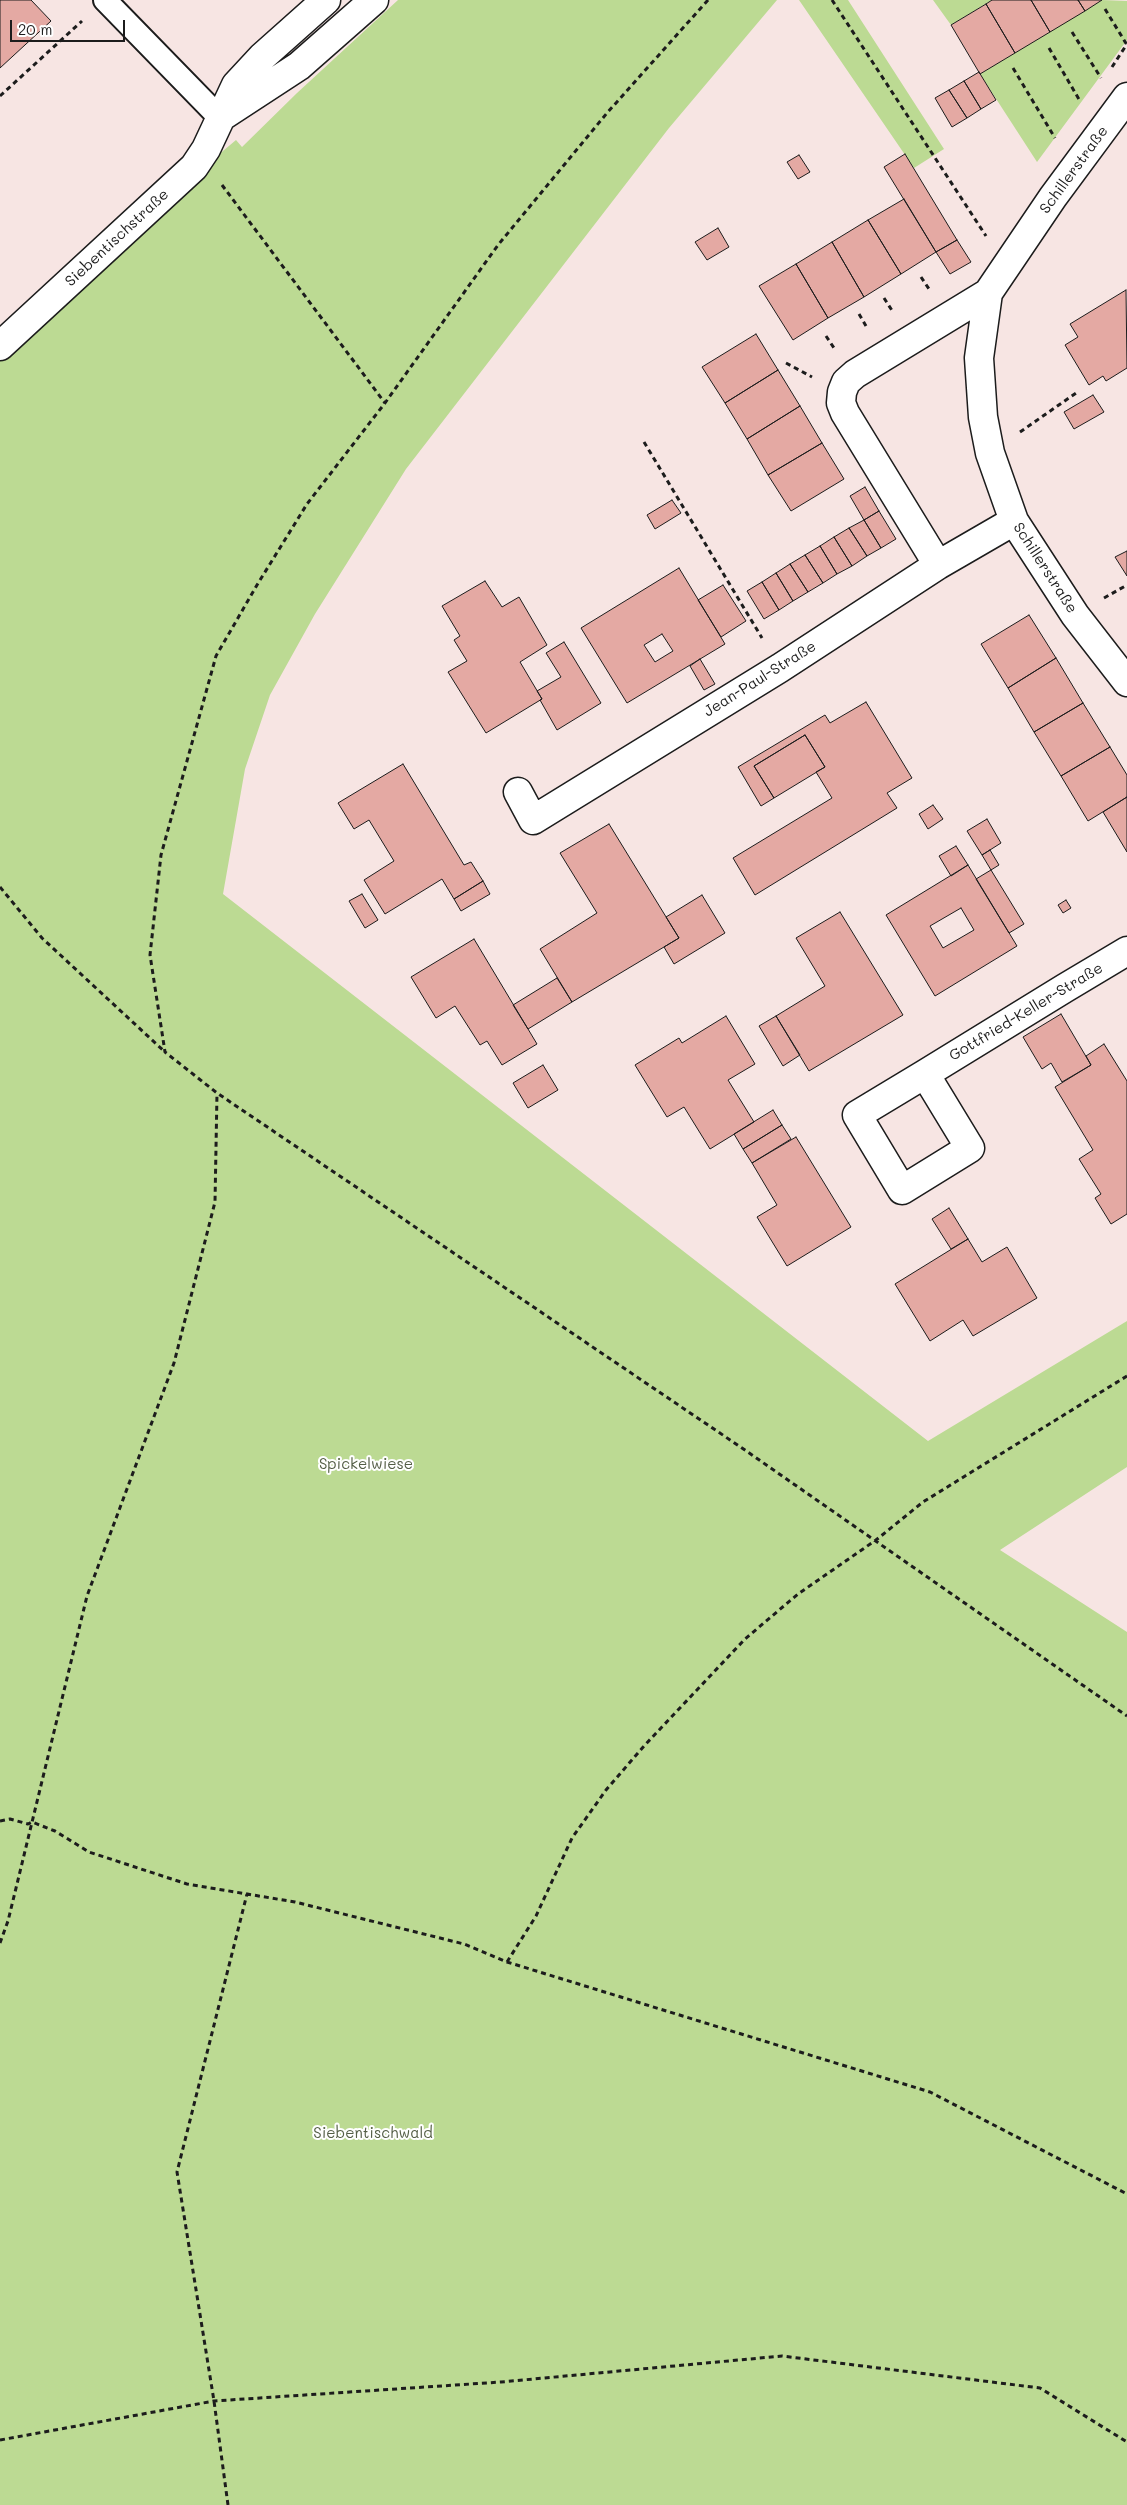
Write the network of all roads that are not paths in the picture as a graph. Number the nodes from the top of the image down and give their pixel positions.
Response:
1 (105, 0) edge
2 (326, 0) edge
3 (374, 0) edge
4 (1123, 103) edge
5 (220, 118) junction
6 (988, 293) junction
7 (0, 346) edge
8 (1014, 521) junction
9 (938, 565) junction
10 (1127, 682) edge
11 (518, 792) dead end
12 (1127, 951) edge
13 (925, 1074) dead end

1 - 5 lane
2 - 5 street, Siebentischstraße
3 - 5 street
4 - 6 street, Schillerstraße
5 - 7 street, Siebentischstraße
6 - 8 street, Schillerstraße
6 - 9 street, Schillerstraße
8 - 9 street, Jean-Paul-Straße
8 - 10 street, Schillerstraße
9 - 11 street, Jean-Paul-Straße
12 - 13 street, Gottfried-Keller-Straße

